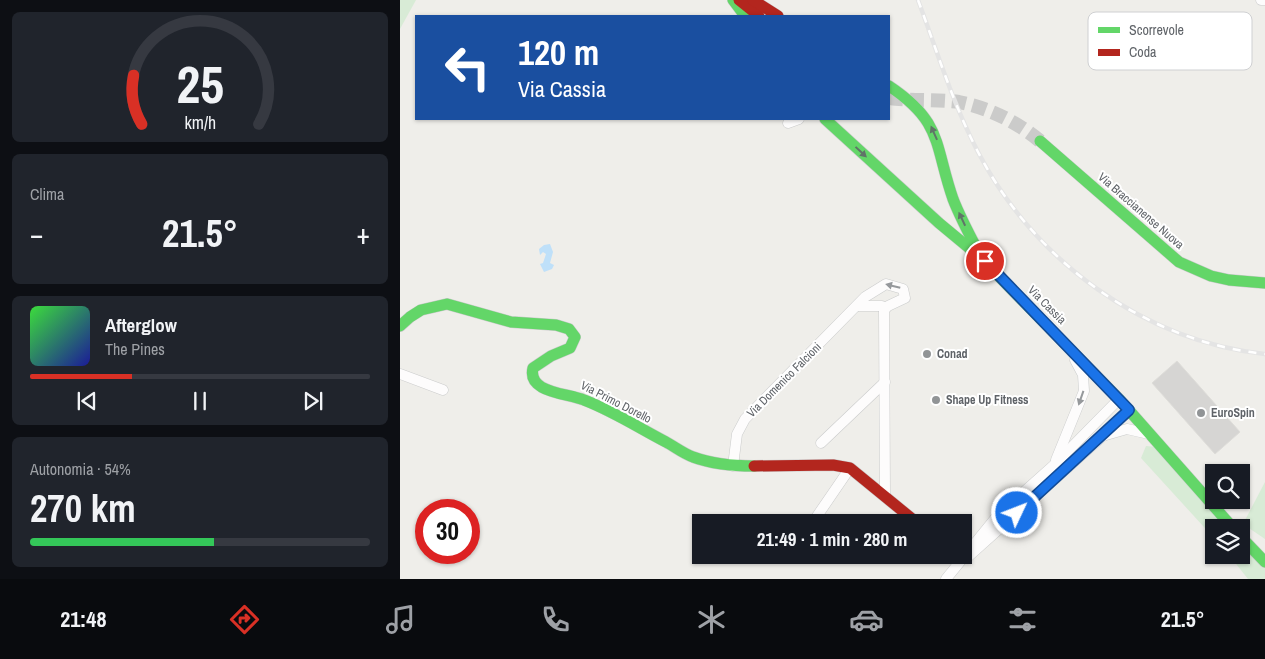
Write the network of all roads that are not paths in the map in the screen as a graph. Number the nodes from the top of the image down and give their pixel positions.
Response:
1 (733, 0) edge
2 (739, 0) edge
3 (753, 0) edge
4 (744, 15) edge
5 (758, 15) edge
6 (776, 15) edge
7 (890, 87) edge
8 (797, 120) edge
9 (826, 120) edge
10 (788, 123) dead end
11 (1040, 141) tunnel mouth
12 (980, 257) junction
13 (1265, 283) edge
14 (858, 306) junction
15 (884, 310) junction
16 (400, 326) edge
17 (1061, 338) junction
18 (400, 374) edge
19 (885, 382) junction
20 (443, 390) dead end
21 (1119, 399) junction
22 (1129, 410) junction
23 (1068, 430) junction
24 (1150, 434) junction
25 (1102, 436) junction
26 (1078, 441) junction
27 (821, 443) dead end
28 (1087, 449) junction
29 (1054, 465) junction
30 (733, 466) junction
31 (850, 468) junction
32 (885, 495) junction
33 (818, 514) edge
34 (907, 514) edge
35 (1225, 519) edge
36 (972, 544) edge
37 (1250, 546) edge
38 (972, 552) edge
39 (1265, 562) edge
40 (956, 564) edge
41 (946, 579) edge

1 - 4 main road
2 - 5 main road
3 - 6 main road
12 -> 7 main road
8 - 10 street
9 -> 12 main road, Via Cassia
11 - 13 main road, Via Braccianense Nuova
12 - 17 main road, Via Cassia
14 - 15 street
15 -> 14 street, Via Domenico Falcioni
14 - 30 street, Via Domenico Falcioni
15 - 19 street
16 - 30 main road, Via Primo Dorello
17 - 21 main road, Via Cassia
17 -> 23 street
18 - 20 street
19 - 27 street
19 - 32 street
21 - 22 main road, Via Cassia
21 - 26 street
22 - 24 main road, Via Cassia
22 - 25 street
23 - 26 street
23 - 29 street
24 - 25 street
24 - 35 main road, Via Cassia
25 - 28 street
26 - 28 street
26 - 29 street
28 - 38 street
29 - 36 street
30 - 31 main road, Via Primo Dorello
31 - 32 main road
31 - 33 street
32 - 34 main road
37 - 39 main road
40 - 41 street

